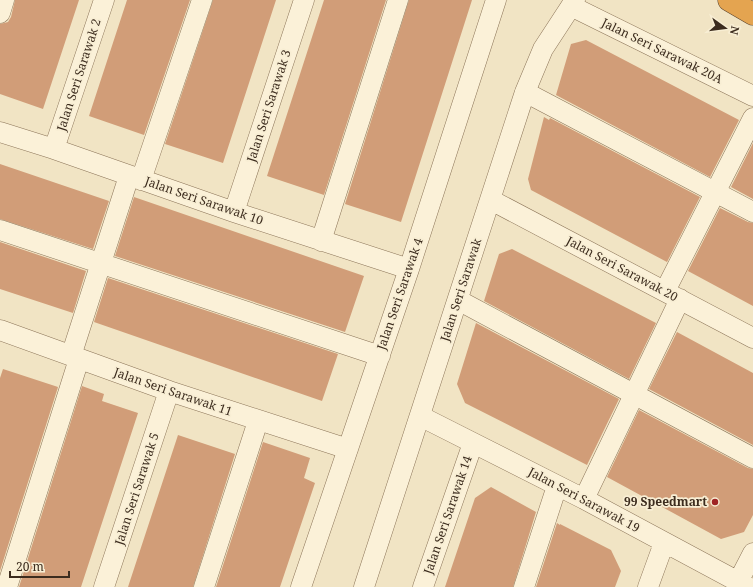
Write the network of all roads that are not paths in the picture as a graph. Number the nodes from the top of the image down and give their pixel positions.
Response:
1 (4, 0) edge
2 (104, 0) edge
3 (202, 0) edge
4 (304, 0) edge
5 (398, 0) edge
6 (496, 0) edge
7 (729, 0) edge
8 (573, 3) edge
9 (0, 13) edge
10 (753, 14) edge
11 (525, 92) junction
12 (753, 96) edge
13 (753, 118) edge
14 (0, 132) edge
15 (54, 149) junction
16 (135, 178) junction
17 (715, 193) junction
18 (491, 200) junction
19 (234, 212) junction
20 (753, 212) edge
21 (0, 230) edge
22 (321, 240) junction
23 (101, 263) junction
24 (409, 269) junction
25 (673, 295) junction
26 (458, 300) junction
27 (0, 330) edge
28 (753, 338) edge
29 (380, 356) junction
30 (75, 357) junction
31 (169, 391) junction
32 (634, 394) junction
33 (420, 416) junction
34 (258, 421) junction
35 (473, 443) junction
36 (348, 449) junction
37 (753, 458) edge
38 (557, 486) junction
39 (584, 499) junction
40 (664, 543) junction
41 (753, 553) edge
42 (743, 584) edge
43 (7, 587) edge
44 (104, 587) edge
45 (204, 587) edge
46 (301, 587) edge
47 (364, 587) edge
48 (423, 587) edge
49 (524, 587) edge
50 (648, 587) edge

1 - 9 street
2 - 15 street, Jalan Seri Sarawak 2
3 - 16 street
4 - 19 street, Jalan Seri Sarawak 3
5 - 22 street
6 - 24 street, Jalan Seri Sarawak 4
7 - 10 highway
8 - 11 street, Jalan Seri Sarawak
8 - 12 street, Jalan Seri Sarawak 20A
11 - 17 street
11 - 18 street, Jalan Seri Sarawak
13 - 17 street
14 - 15 street, Jalan Seri Sarawak 10
15 - 16 street, Jalan Seri Sarawak 10
16 - 19 street, Jalan Seri Sarawak 10
16 - 23 street
17 - 20 street
17 - 25 street
18 - 25 street, Jalan Seri Sarawak 20
18 - 26 street, Jalan Seri Sarawak
19 - 22 street, Jalan Seri Sarawak 10
21 - 23 street
22 - 24 street, Jalan Seri Sarawak 10
23 - 29 street
23 - 30 street
24 - 29 street, Jalan Seri Sarawak 4
25 - 28 street, Jalan Seri Sarawak 20
25 - 32 street
26 - 32 street
26 - 33 street, Jalan Seri Sarawak
27 - 30 street, Jalan Seri Sarawak 11
29 - 36 street, Jalan Seri Sarawak 4
30 - 31 street, Jalan Seri Sarawak 11
30 - 43 street
31 - 34 street, Jalan Seri Sarawak 11
31 - 44 street, Jalan Seri Sarawak 5
32 - 37 street
32 - 39 street
33 - 35 street, Jalan Seri Sarawak 19
33 - 47 street, Jalan Seri Sarawak
34 - 36 street, Jalan Seri Sarawak 11
34 - 45 street
35 - 38 street, Jalan Seri Sarawak 19
35 - 48 street, Jalan Seri Sarawak 14
36 - 46 street, Jalan Seri Sarawak 4
38 - 39 street, Jalan Seri Sarawak 19
38 - 49 street
39 - 40 street, Jalan Seri Sarawak 19
40 - 42 street, Jalan Seri Sarawak 19
40 - 50 street
41 - 42 street

